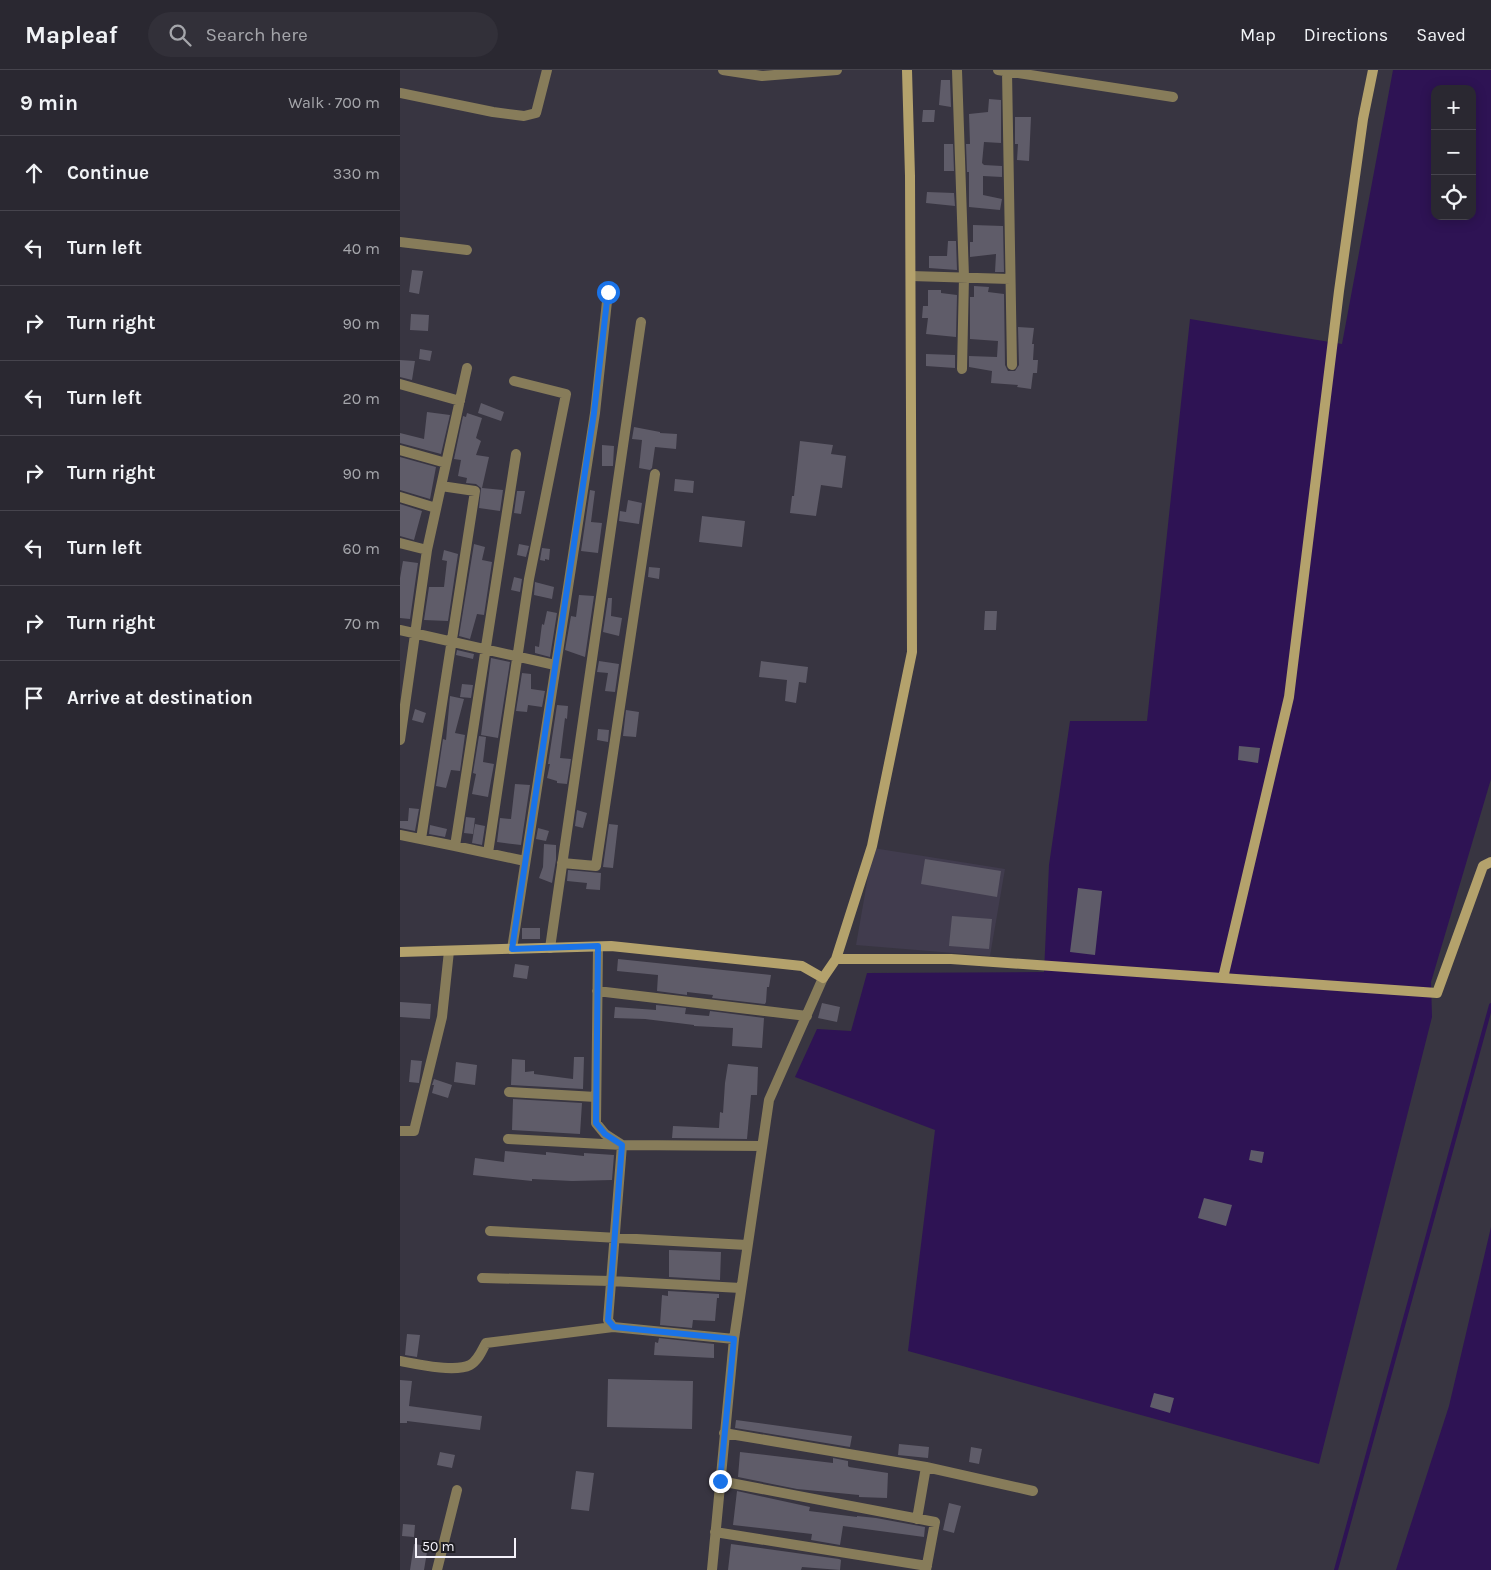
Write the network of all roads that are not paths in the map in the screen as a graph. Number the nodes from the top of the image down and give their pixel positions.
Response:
1 (548, 70) edge
2 (723, 70) edge
3 (838, 70) edge
4 (907, 70) edge
5 (957, 70) edge
6 (1002, 70) edge
7 (1373, 70) edge
8 (400, 93) edge
9 (1173, 97) dead end
10 (400, 242) edge
11 (467, 250) dead end
12 (911, 276) junction
13 (964, 277) junction
14 (1010, 279) junction
15 (608, 292) dead end
16 (641, 322) dead end
17 (1012, 365) dead end
18 (467, 368) dead end
19 (962, 369) dead end
20 (514, 381) dead end
21 (400, 384) edge
22 (460, 401) junction
23 (400, 450) edge
24 (516, 454) dead end
25 (446, 463) junction
26 (655, 474) dead end
27 (441, 486) junction
28 (400, 497) edge
29 (436, 508) junction
30 (400, 542) edge
31 (426, 550) junction
32 (400, 630) edge
33 (416, 634) junction
34 (451, 642) junction
35 (485, 650) junction
36 (518, 655) junction
37 (556, 665) junction
38 (400, 740) edge
39 (400, 835) edge
40 (421, 839) junction
41 (455, 846) junction
42 (488, 853) junction
43 (525, 861) junction
44 (1491, 862) edge
45 (562, 863) junction
46 (598, 946) junction
47 (550, 948) junction
48 (512, 949) junction
49 (450, 951) junction
50 (400, 952) edge
51 (836, 959) junction
52 (824, 978) junction
53 (1223, 978) junction
54 (597, 991) junction
55 (806, 1016) junction
56 (509, 1092) dead end
57 (596, 1097) junction
58 (400, 1131) edge
59 (508, 1139) dead end
60 (622, 1145) junction
61 (762, 1146) junction
62 (490, 1231) dead end
63 (615, 1237) junction
64 (747, 1246) junction
65 (482, 1278) dead end
66 (611, 1280) junction
67 (741, 1288) junction
68 (614, 1327) junction
69 (734, 1339) junction
70 (400, 1361) edge
71 (724, 1433) junction
72 (926, 1468) junction
73 (720, 1481) junction
74 (457, 1490) dead end
75 (1033, 1491) dead end
76 (917, 1518) junction
77 (715, 1532) junction
78 (927, 1568) edge
79 (437, 1570) edge
80 (712, 1570) edge

1 - 8 street
2 - 3 street
4 - 12 street
5 - 13 street
6 - 9 street
6 - 14 street
7 - 53 street
10 - 11 street
12 - 13 street
12 - 51 street
13 - 14 street
13 - 19 street
14 - 17 street
15 - 37 street
16 - 45 street
18 - 22 street
20 - 36 street
21 - 22 street
22 - 25 street
23 - 25 street
24 - 35 street
25 - 27 street
26 - 45 street
27 - 29 street
27 - 34 street
28 - 29 street
29 - 31 street
30 - 31 street
31 - 33 street
32 - 33 street
33 - 34 street
33 - 38 street
34 - 35 street
34 - 40 street
35 - 36 street
35 - 41 street
36 - 37 street
36 - 42 street
37 - 43 street
39 - 40 street
40 - 41 street
41 - 42 street
42 - 43 street
43 - 48 street
44 - 53 street
45 - 47 street
46 - 47 street
46 - 52 street
46 - 54 street
47 - 48 street
48 - 49 street
49 - 50 street
49 - 58 street
51 - 52 street
51 - 53 street
52 - 55 street
54 - 55 street
54 - 57 street
55 - 61 street
56 - 57 street
57 - 60 street
59 - 60 street
60 - 61 street
60 - 63 street
61 - 64 street
62 - 63 street
63 - 64 street
63 - 66 street
64 - 67 street
65 - 66 street
66 - 67 street
66 - 68 street
67 - 69 street
68 - 69 street
68 - 70 street
69 - 71 street
71 - 72 street
71 - 73 street
72 - 75 street
72 - 76 street
73 - 76 street
73 - 77 street
74 - 79 street
76 - 78 street
77 - 78 street
77 - 80 street

